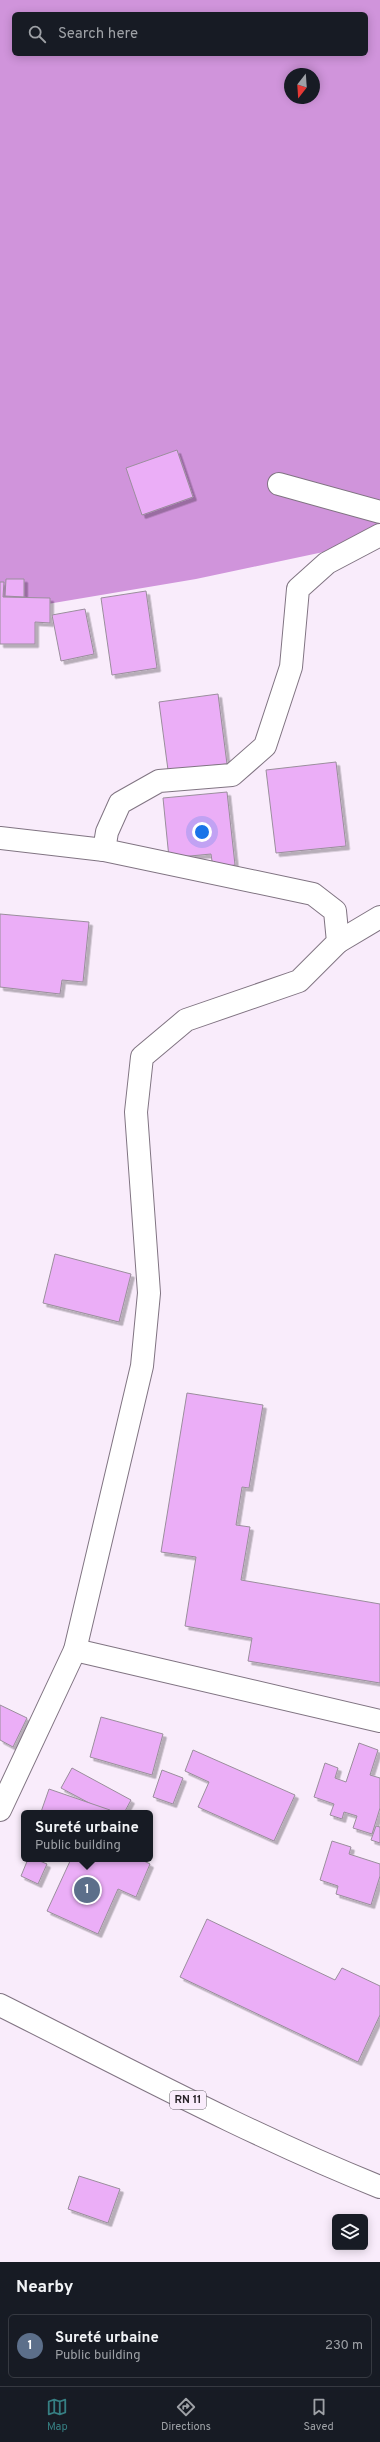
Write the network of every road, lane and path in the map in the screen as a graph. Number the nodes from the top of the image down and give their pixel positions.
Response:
1 (279, 484) dead end
2 (380, 512) edge
3 (380, 535) edge
4 (0, 838) edge
5 (104, 850) junction
6 (380, 917) edge
7 (338, 942) junction
8 (75, 1650) junction
9 (380, 1721) edge
10 (0, 1810) edge
11 (0, 2005) edge
12 (380, 2187) edge

1 - 2 street
3 - 5 street
4 - 5 street
5 - 7 street
6 - 7 street
7 - 8 street
8 - 9 street
8 - 10 street
11 - 12 street, RN 11

